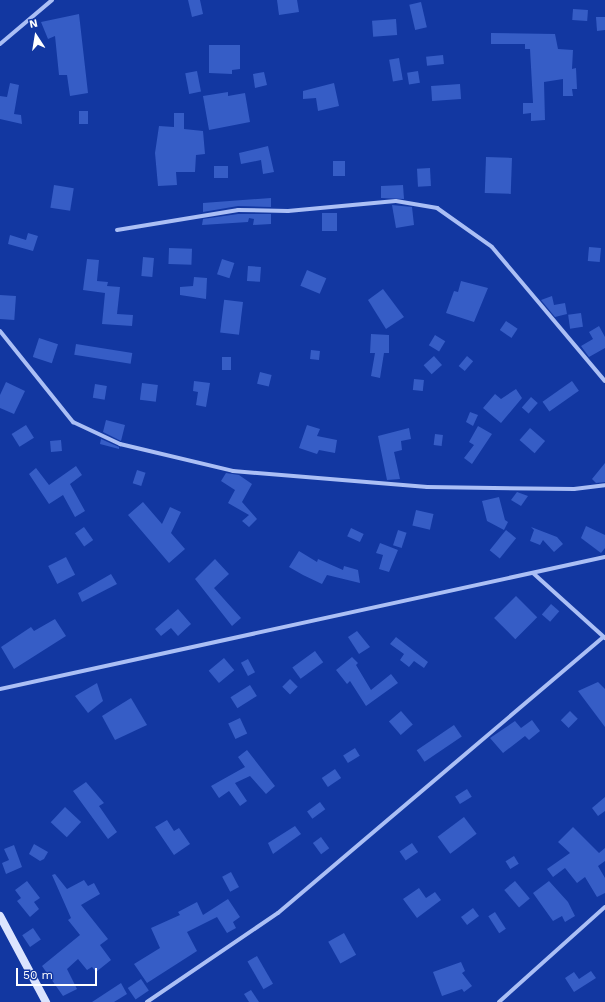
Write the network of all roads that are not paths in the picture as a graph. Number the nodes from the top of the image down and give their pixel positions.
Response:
1 (52, 0) edge
2 (0, 44) edge
3 (117, 230) dead end
4 (0, 331) edge
5 (605, 381) edge
6 (605, 485) edge
7 (605, 558) edge
8 (533, 573) junction
9 (604, 638) edge
10 (0, 689) edge
11 (605, 907) edge
12 (0, 916) edge
13 (46, 1002) edge
14 (147, 1002) edge
15 (499, 1002) edge

1 - 2 street
3 - 5 street
4 - 6 street
7 - 8 street
8 - 9 street
8 - 10 street
9 - 14 street
11 - 15 street
12 - 13 street

